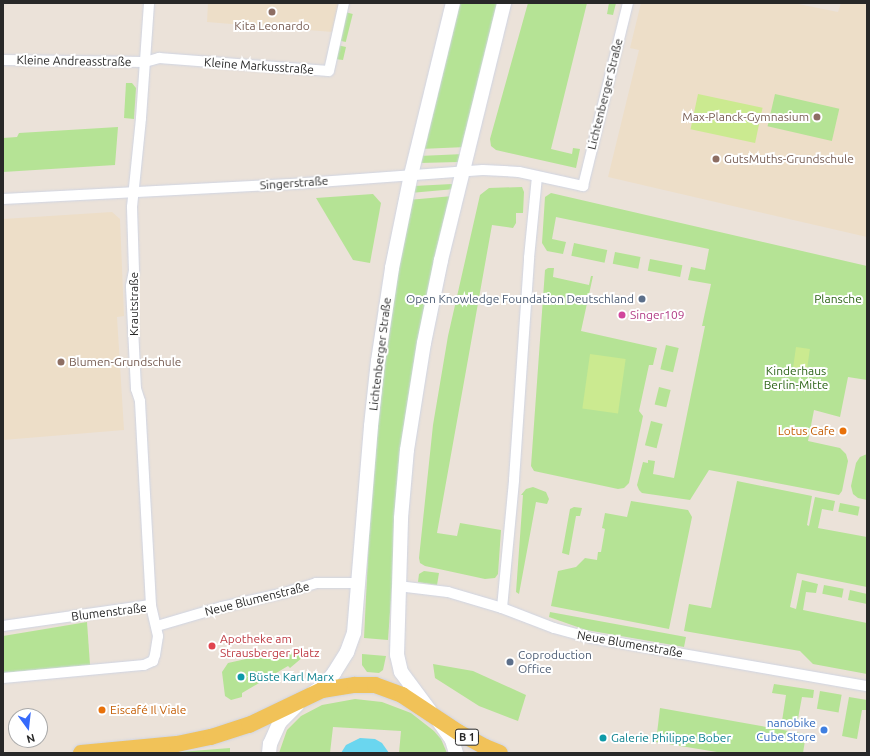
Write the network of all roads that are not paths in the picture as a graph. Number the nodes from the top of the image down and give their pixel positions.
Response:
1 (149, 3) edge
2 (344, 3) edge
3 (453, 3) edge
4 (504, 3) edge
5 (628, 3) edge
6 (3, 60) edge
7 (145, 62) junction
8 (463, 171) junction
9 (411, 175) junction
10 (537, 176) junction
11 (583, 186) joint
12 (134, 192) junction
13 (3, 199) edge
14 (359, 583) junction
15 (398, 586) junction
16 (151, 605) junction
17 (502, 608) junction
18 (3, 626) edge
19 (157, 626) junction
20 (3, 678) edge
21 (867, 686) edge
22 (308, 696) junction
23 (434, 716) junction
24 (81, 753) edge
25 (269, 753) edge
26 (456, 753) edge
27 (500, 753) edge

1 - 7 street, Krautstraße
2 - 7 street, Kleine Markusstraße
3 - 9 main road, Lichtenberger Straße
4 - 8 main road
5 - 11 street, Lichtenberger Straße
6 - 7 street, Kleine Andreasstraße
7 - 12 street, Krautstraße
8 - 9 street, Singerstraße
8 - 10 street, Singerstraße
8 - 15 main road
9 - 12 street, Singerstraße
9 - 14 main road, Lichtenberger Straße
10 - 11 street, Singerstraße
10 - 17 street
12 - 13 street, Singerstraße
12 - 16 street, Krautstraße
14 - 19 street, Neue Blumenstraße
14 - 22 main road, Lichtenberger Straße
15 - 17 street, Neue Blumenstraße
15 - 23 main road
16 - 18 street, Blumenstraße
16 - 19 street, Blumenstraße
17 - 21 street, Neue Blumenstraße
19 - 20 street, Blumenstraße
22 - 23 main road, B 1
22 - 24 main road, B 1
22 - 25 main road, Lichtenberger Straße
23 - 26 main road
23 - 27 main road, B 1

